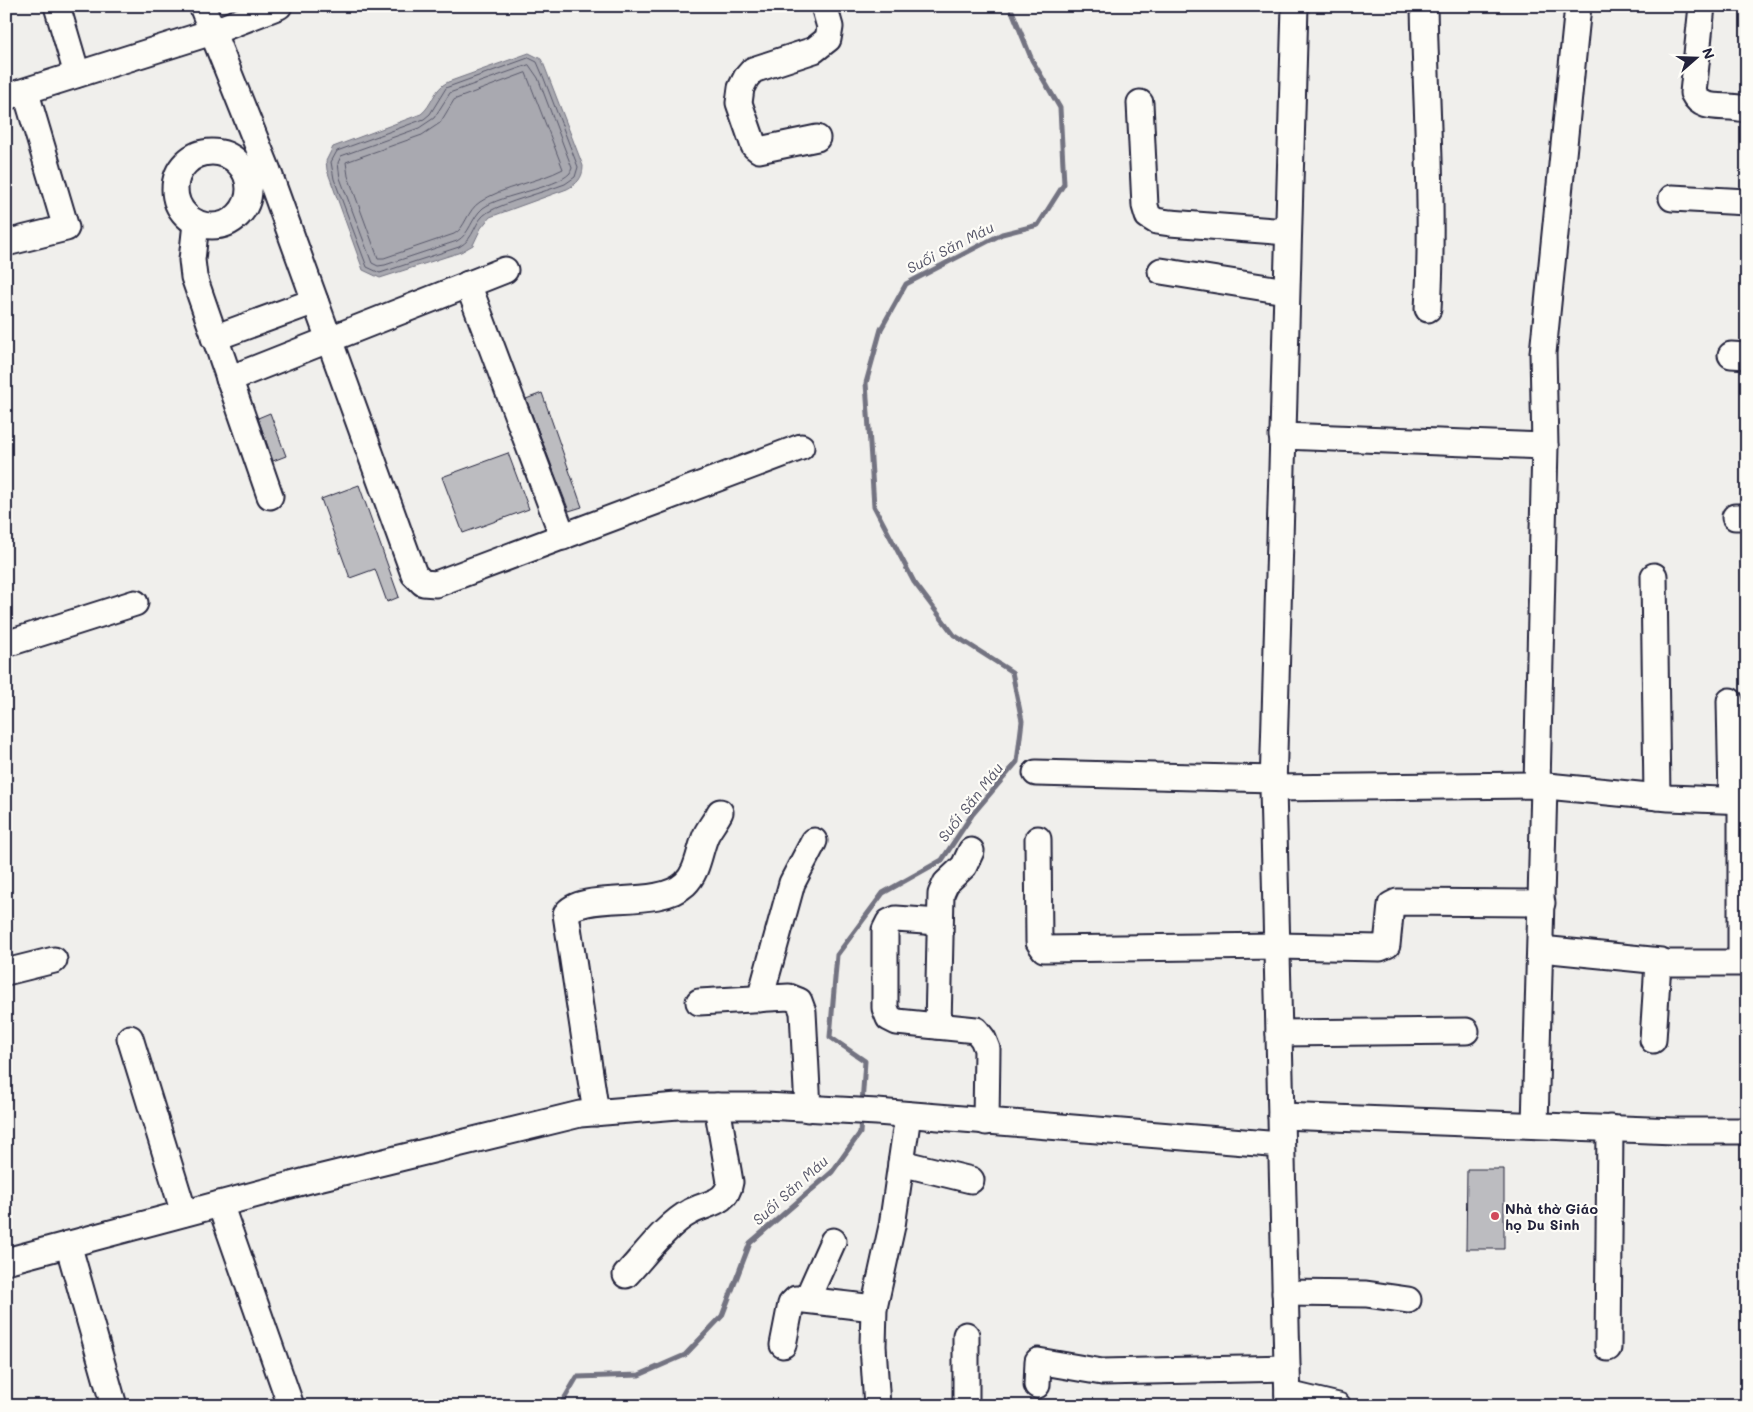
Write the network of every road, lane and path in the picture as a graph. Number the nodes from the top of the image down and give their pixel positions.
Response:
1 (57, 6) edge
2 (202, 6) edge
3 (279, 6) edge
4 (824, 6) edge
5 (1295, 6) edge
6 (1424, 6) edge
7 (1578, 6) edge
8 (1702, 6) edge
9 (212, 32) junction
10 (77, 74) junction
11 (16, 95) edge
12 (1140, 103) dead end
13 (1747, 110) edge
14 (817, 138) dead end
15 (258, 175) junction
16 (1672, 198) dead end
17 (1747, 202) edge
18 (196, 223) junction
19 (1288, 232) junction
20 (6, 244) edge
21 (505, 270) dead end
22 (1161, 272) dead end
23 (468, 284) junction
24 (1286, 291) junction
25 (315, 301) junction
26 (1428, 310) dead end
27 (262, 320) junction
28 (214, 338) junction
29 (329, 340) junction
30 (277, 360) junction
31 (229, 379) junction
32 (1282, 436) junction
33 (1544, 446) junction
34 (801, 448) dead end
35 (270, 496) dead end
36 (563, 537) junction
37 (1654, 576) dead end
38 (135, 603) dead end
39 (6, 644) edge
40 (1730, 701) dead end
41 (1036, 773) dead end
42 (1273, 783) junction
43 (1540, 786) junction
44 (1657, 797) junction
45 (1740, 801) edge
46 (720, 812) dead end
47 (1038, 839) dead end
48 (814, 840) dead end
49 (971, 851) dead end
50 (1542, 902) junction
51 (939, 922) junction
52 (1277, 946) junction
53 (1541, 949) junction
54 (54, 960) dead end
55 (1661, 962) junction
56 (6, 972) edge
57 (760, 999) junction
58 (700, 1002) dead end
59 (938, 1026) junction
60 (1466, 1031) dead end
61 (1279, 1033) junction
62 (130, 1038) dead end
63 (1653, 1040) dead end
64 (717, 1106) junction
65 (808, 1108) junction
66 (596, 1113) junction
67 (908, 1115) junction
68 (1281, 1116) junction
69 (986, 1122) junction
70 (1535, 1125) junction
71 (1610, 1128) junction
72 (1747, 1131) edge
73 (1281, 1145) junction
74 (901, 1163) junction
75 (971, 1180) dead end
76 (220, 1204) junction
77 (184, 1213) junction
78 (833, 1241) dead end
79 (68, 1244) junction
80 (8, 1256) edge
81 (626, 1275) dead end
82 (1285, 1293) junction
83 (807, 1299) junction
84 (1408, 1300) dead end
85 (874, 1308) junction
86 (966, 1335) dead end
87 (783, 1345) dead end
88 (1608, 1348) dead end
89 (1287, 1368) junction
90 (1037, 1385) dead end
91 (1288, 1400) edge
92 (114, 1406) edge
93 (291, 1406) edge
94 (877, 1406) edge
95 (966, 1406) edge
96 (1338, 1406) edge

1 - 10 street
2 - 9 street
3 - 9 street
4 - 14 street
5 - 19 street
6 - 26 street
7 - 33 street
8 - 13 street
9 - 10 street
9 - 15 street
10 - 11 street
11 - 20 street
12 - 19 street
15 - 18 street
15 - 18 street
15 - 25 street
16 - 17 street
18 - 28 street
19 - 24 street
21 - 23 street
22 - 24 street
23 - 29 street
23 - 36 street
24 - 32 street
25 - 27 street
25 - 29 street
27 - 28 street
27 - 30 street
28 - 31 street
29 - 30 street
29 - 36 street
30 - 31 street
31 - 35 street
32 - 33 street
32 - 42 street
33 - 43 street
34 - 36 street
37 - 44 street
38 - 39 street
40 - 45 street
41 - 42 street
42 - 43 street
42 - 52 street
43 - 44 street
43 - 50 street
44 - 45 street
45 - 55 street
46 - 66 street
47 - 52 street
48 - 57 street
49 - 51 street
50 - 52 street
50 - 53 street
51 - 59 street
51 - 59 street
52 - 61 street
53 - 55 street
53 - 70 street
54 - 56 street
55 - 63 street
57 - 58 street
57 - 65 street
59 - 69 street
60 - 61 street
61 - 68 street
62 - 77 street
64 - 65 street
64 - 66 street
64 - 81 street
65 - 67 street
66 - 76 street
67 - 69 street
67 - 74 street
68 - 70 street
68 - 73 street
69 - 73 street
70 - 71 street
71 - 72 street
71 - 88 street
73 - 82 street
74 - 75 street
74 - 85 street
76 - 77 street
76 - 93 street
77 - 79 street
78 - 83 street
79 - 80 street
79 - 92 street
82 - 84 street
82 - 89 street
83 - 85 street
83 - 87 street
85 - 94 street
86 - 95 street
89 - 90 street
89 - 91 street
91 - 96 street

